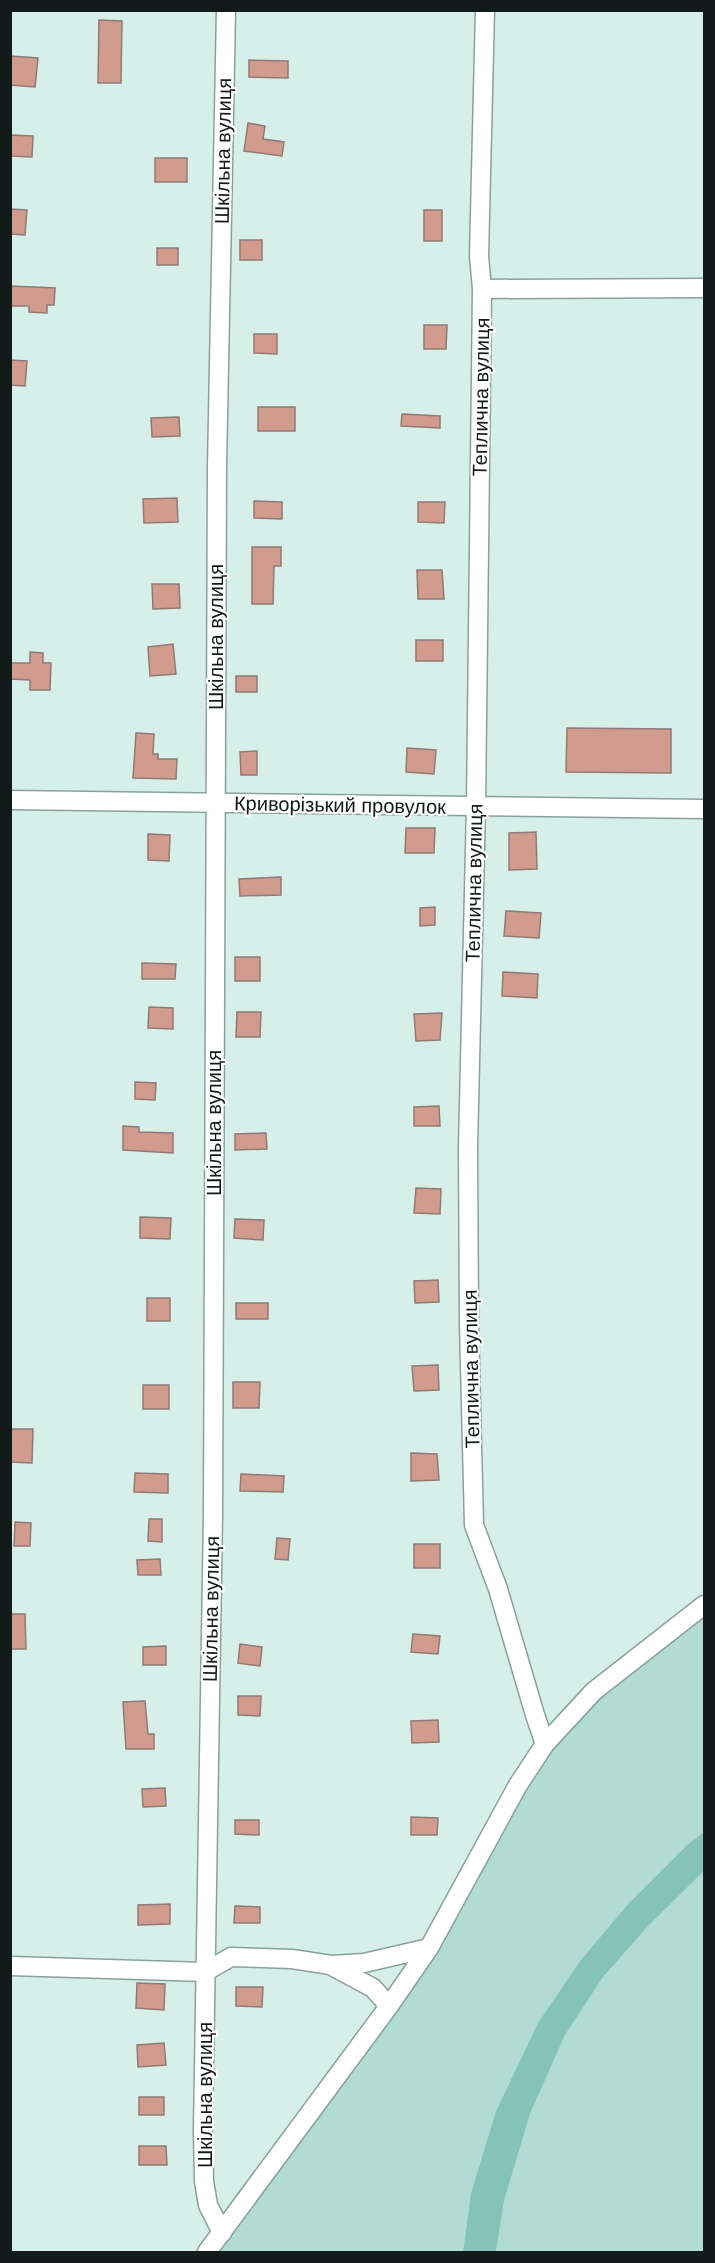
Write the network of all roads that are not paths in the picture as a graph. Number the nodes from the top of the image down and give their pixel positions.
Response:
1 (226, 10) edge
2 (485, 10) edge
3 (705, 288) edge
4 (482, 289) junction
5 (10, 800) edge
6 (216, 803) junction
7 (476, 806) junction
8 (705, 809) edge
9 (705, 1605) edge
10 (545, 1744) junction
11 (429, 1948) junction
12 (331, 1965) junction
13 (10, 1966) edge
14 (205, 1972) junction
15 (389, 2006) junction
16 (222, 2233) junction
17 (207, 2253) edge

1 - 6 street, Шкільна вулиця
2 - 4 street, Теплична вулиця
3 - 4 street
4 - 7 street, Теплична вулиця
5 - 6 street, Криворізький провулок
6 - 7 street, Криворізький провулок
6 - 14 street, Шкільна вулиця
7 - 8 street, Криворізький провулок
7 - 10 street, Теплична вулиця
9 - 10 street
10 - 11 street
11 - 12 street
11 - 15 street
12 - 14 street
12 - 15 street
13 - 14 street
14 - 16 street, Шкільна вулиця
15 - 16 street
16 - 17 street

